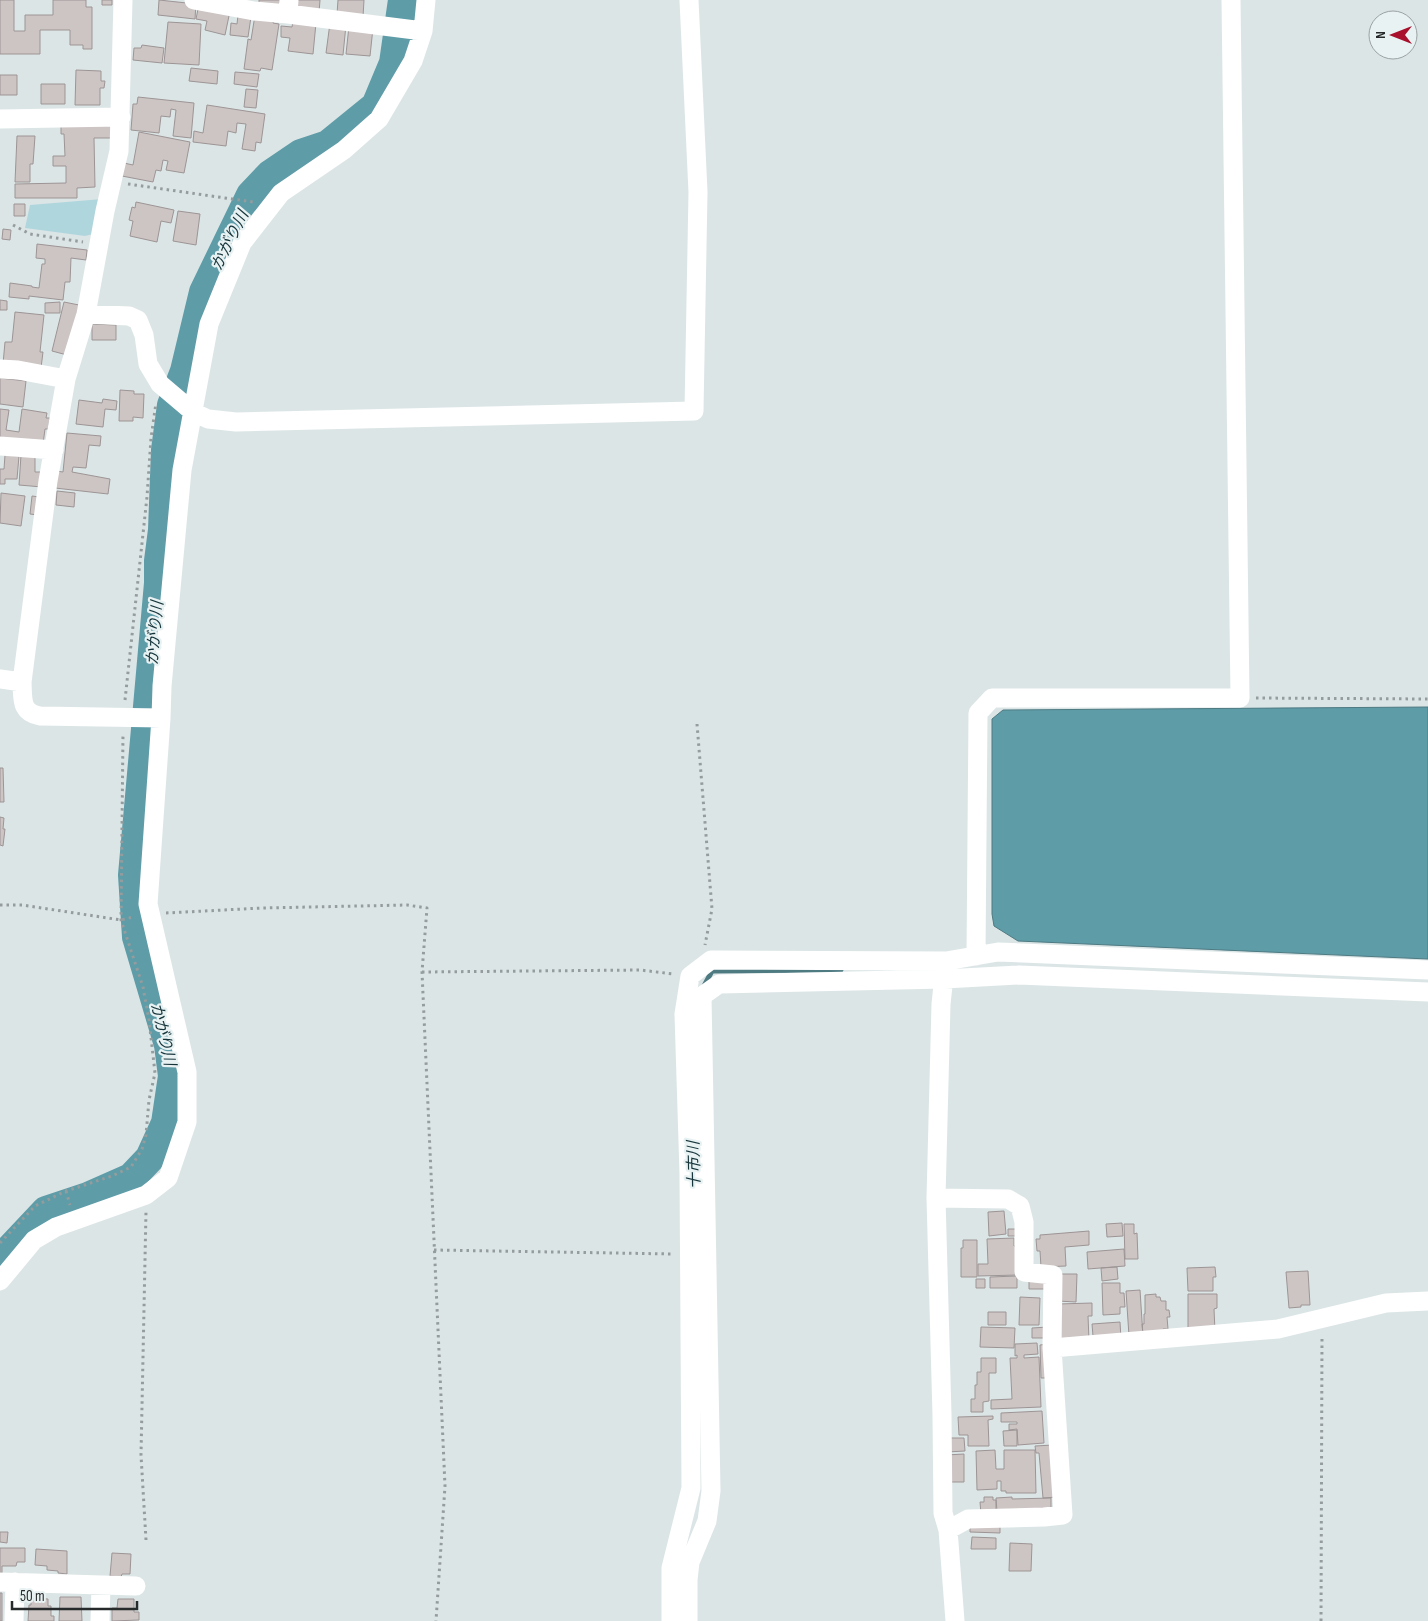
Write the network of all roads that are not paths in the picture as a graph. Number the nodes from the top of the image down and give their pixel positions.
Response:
1 (123, 0) edge
2 (194, 0) edge
3 (426, 0) edge
4 (689, 0) edge
5 (1231, 0) edge
6 (288, 7) edge
7 (423, 31) junction
8 (121, 117) junction
9 (0, 119) edge
10 (86, 314) junction
11 (0, 369) edge
12 (66, 379) junction
13 (193, 412) junction
14 (0, 446) edge
15 (54, 450) junction
16 (0, 679) edge
17 (22, 682) junction
18 (161, 718) junction
19 (976, 956) junction
20 (945, 970) junction
21 (1428, 970) edge
22 (1428, 992) edge
23 (936, 1198) junction
24 (0, 1281) edge
25 (1428, 1301) edge
26 (1052, 1348) junction
27 (948, 1530) junction
28 (8, 1582) edge
29 (101, 1585) junction
30 (136, 1586) dead end
31 (14, 1621) edge
32 (100, 1621) edge
33 (671, 1621) edge
34 (688, 1621) edge
35 (955, 1621) edge

1 - 8 street
2 - 6 street
3 - 7 street
4 - 13 street
5 - 19 street
6 - 7 street
7 - 13 street
8 - 9 street
8 - 10 street
10 - 12 street
10 - 13 street
11 - 12 street
12 - 15 street
13 - 18 street
14 - 15 street
15 - 17 street
16 - 17 street
17 - 18 street
18 - 24 street
19 - 20 street
19 - 21 street
20 - 22 street
20 - 23 street
20 - 33 street
20 - 34 street
23 - 26 street
23 - 27 street
25 - 26 street
26 - 27 street
27 - 35 street
28 - 29 street
28 - 31 street
29 - 30 street
29 - 32 street

